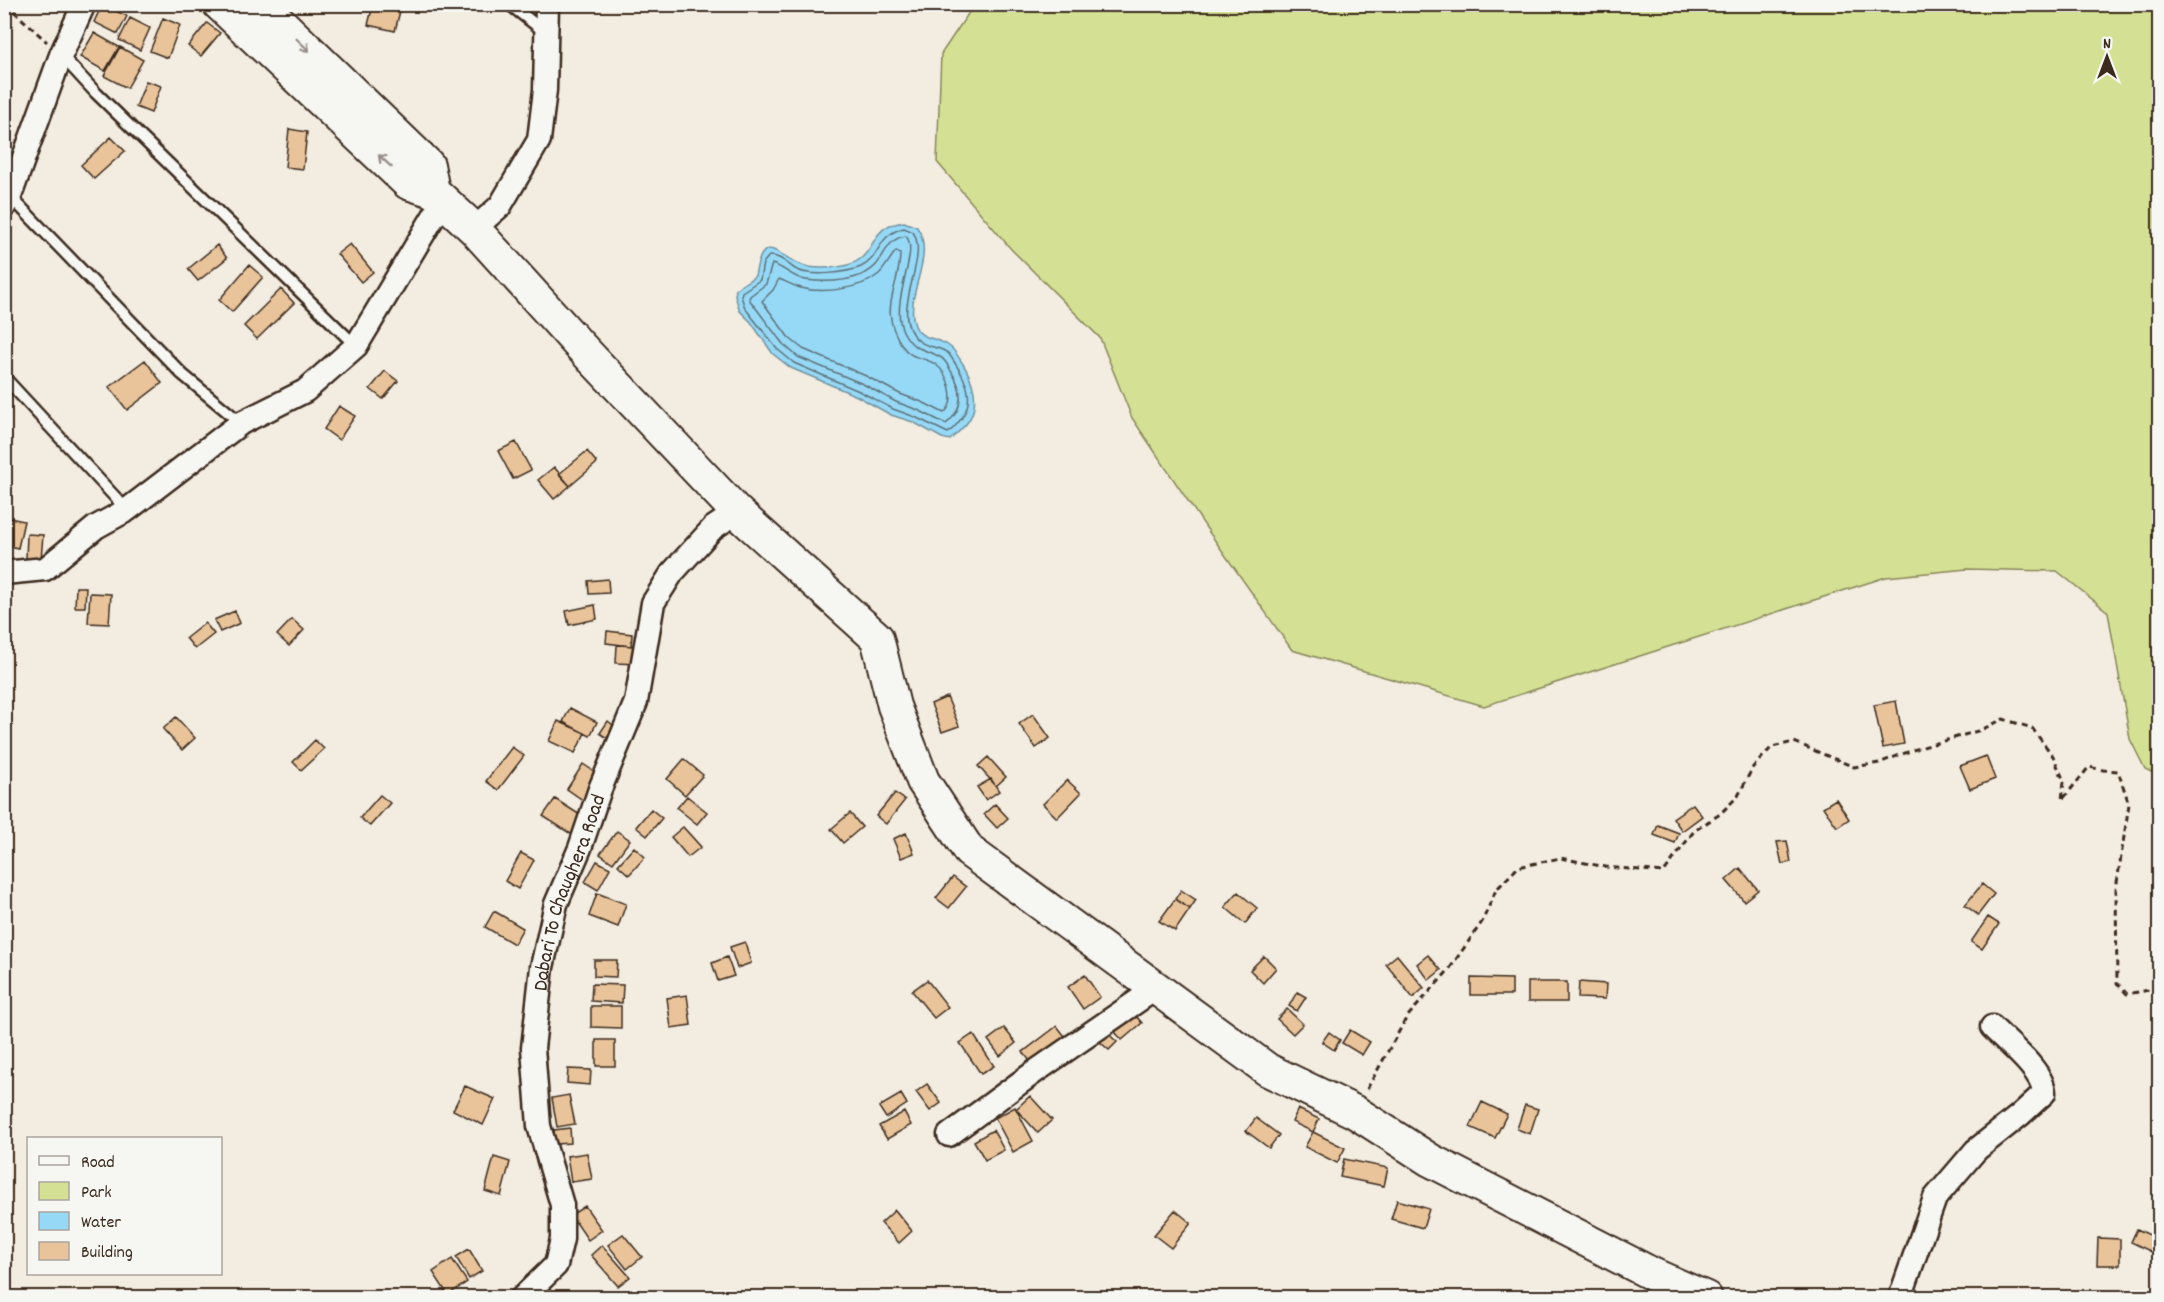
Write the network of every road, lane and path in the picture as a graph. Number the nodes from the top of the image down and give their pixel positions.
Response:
1 (6, 4) edge
2 (84, 4) edge
3 (219, 4) edge
4 (261, 4) edge
5 (509, 4) edge
6 (547, 4) edge
7 (545, 32) junction
8 (61, 55) junction
9 (438, 196) junction
10 (7, 202) edge
11 (474, 229) junction
12 (356, 346) junction
13 (4, 377) edge
14 (241, 423) junction
15 (127, 510) junction
16 (737, 512) junction
17 (4, 573) edge
18 (2160, 988) edge
19 (1155, 989) junction
20 (1992, 1026) dead end
21 (1355, 1112) junction
22 (949, 1135) dead end
23 (522, 1298) edge
24 (1706, 1298) edge
25 (1900, 1298) edge

1 - 8 path
2 - 8 street
9 -> 3 main road
4 -> 9 main road
5 - 7 lane
6 - 7 street
7 - 11 street
8 - 10 street
8 - 12 lane
9 - 11 main road
9 - 12 street
10 - 14 lane
11 - 16 main road
12 - 14 street
13 - 15 lane
14 - 15 street
15 - 17 street
16 - 19 main road
16 - 23 street, Dabari To Chaughera Road
18 - 21 path
19 - 21 main road
19 - 22 street
20 - 25 street
21 - 24 main road

